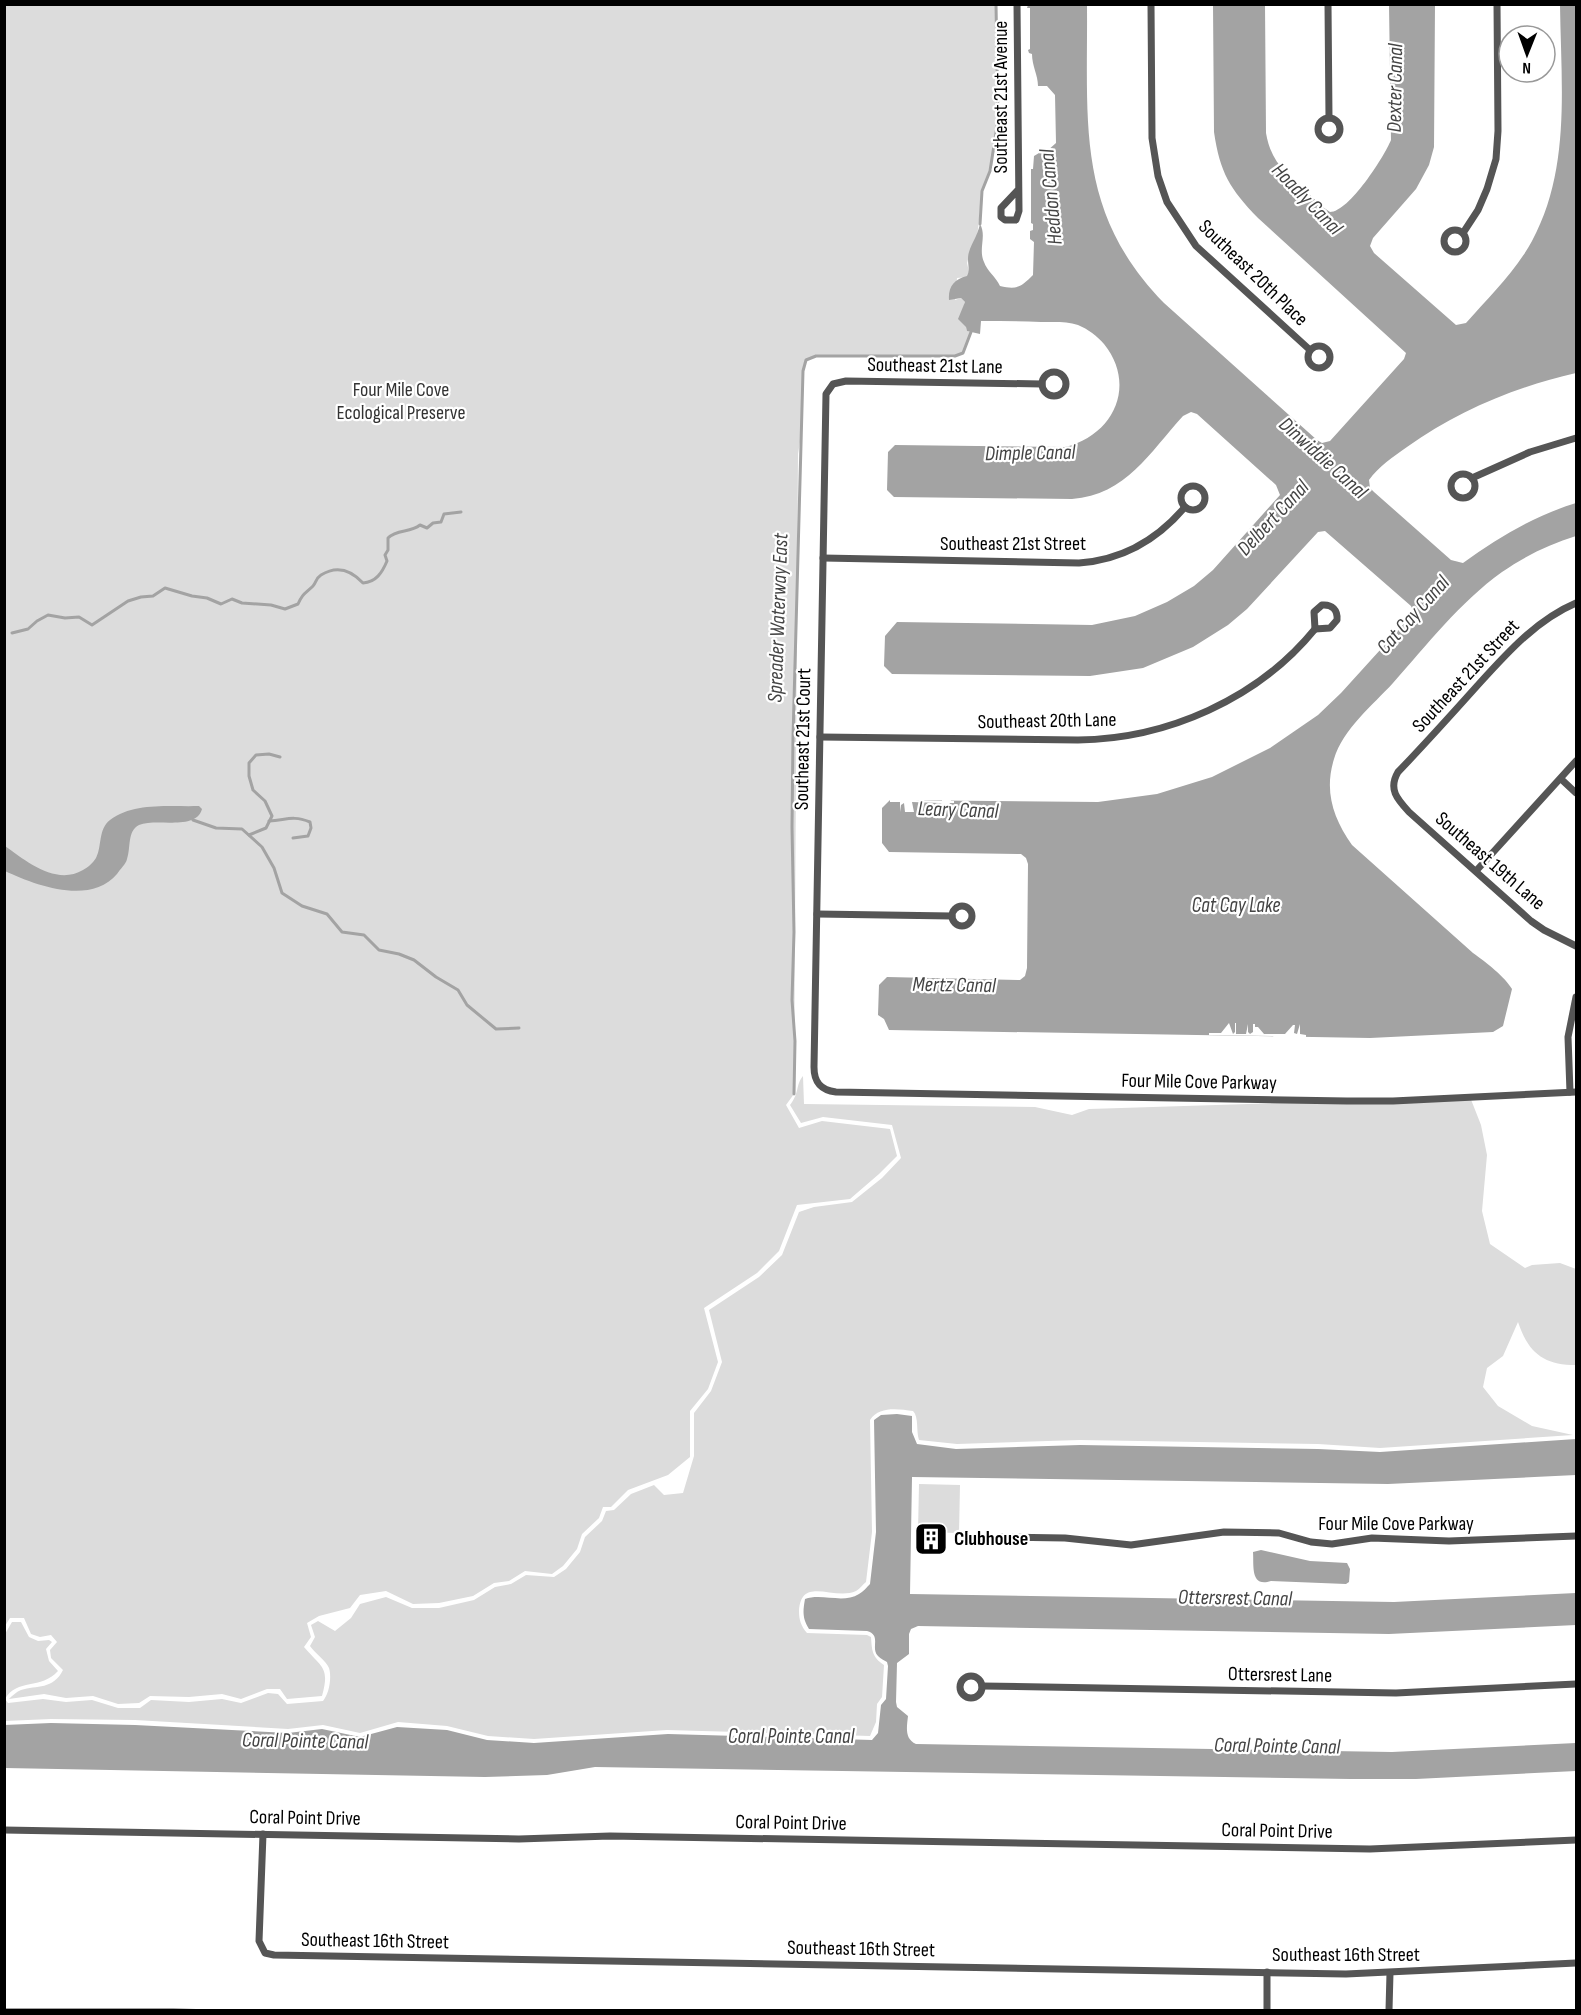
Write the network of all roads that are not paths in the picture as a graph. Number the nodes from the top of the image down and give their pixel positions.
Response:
1 (1017, 4) edge
2 (1150, 4) edge
3 (1328, 4) edge
4 (1497, 4) edge
5 (1329, 118) dead end
6 (1018, 190) dead end
7 (1463, 233) dead end
8 (1310, 350) dead end
9 (1042, 384) dead end
10 (829, 388) joint
11 (1576, 438) edge
12 (1472, 478) dead end
13 (1185, 507) dead end
14 (823, 558) junction
15 (1576, 603) edge
16 (1314, 629) dead end
17 (820, 737) junction
18 (1576, 761) edge
19 (1561, 779) junction
20 (1393, 787) joint
21 (1576, 793) edge
22 (1476, 871) junction
23 (817, 914) junction
24 (952, 916) dead end
25 (1576, 946) edge
26 (1576, 997) edge
27 (822, 1088) joint
28 (1573, 1092) edge
29 (1576, 1536) edge
30 (1002, 1537) dead end
31 (1576, 1684) edge
32 (982, 1686) dead end
33 (4, 1830) edge
34 (263, 1834) junction
35 (1576, 1840) edge
36 (1576, 1963) edge
37 (1267, 1972) junction
38 (1389, 1973) junction
39 (1267, 2010) edge
40 (1389, 2010) edge

1 - 6 street, Southeast 21st Avenue
2 - 8 street, Southeast 20th Place
3 - 5 street
4 - 7 street
9 - 10 street, Southeast 21st Lane
10 - 14 street, Southeast 21st Court
11 - 12 street
13 - 14 street, Southeast 21st Street
14 - 17 street, Southeast 21st Court
15 - 20 street, Southeast 21st Street
16 - 17 street, Southeast 20th Lane
17 - 23 street, Southeast 21st Court
18 - 19 street
19 - 21 street
19 - 22 street
20 - 22 street, Southeast 19th Lane
22 - 25 street, Southeast 19th Lane
23 - 24 street
23 - 27 street, Southeast 21st Court
26 - 28 street
27 - 28 street, Four Mile Cove Parkway
29 - 30 street, Four Mile Cove Parkway
31 - 32 street, Ottersrest Lane
33 - 34 street, Coral Point Drive
34 - 35 street, Coral Point Drive
34 - 37 street, Southeast 16th Street
36 - 38 street, Southeast 16th Street
37 - 38 street, Southeast 16th Street
37 - 39 street
38 - 40 street

